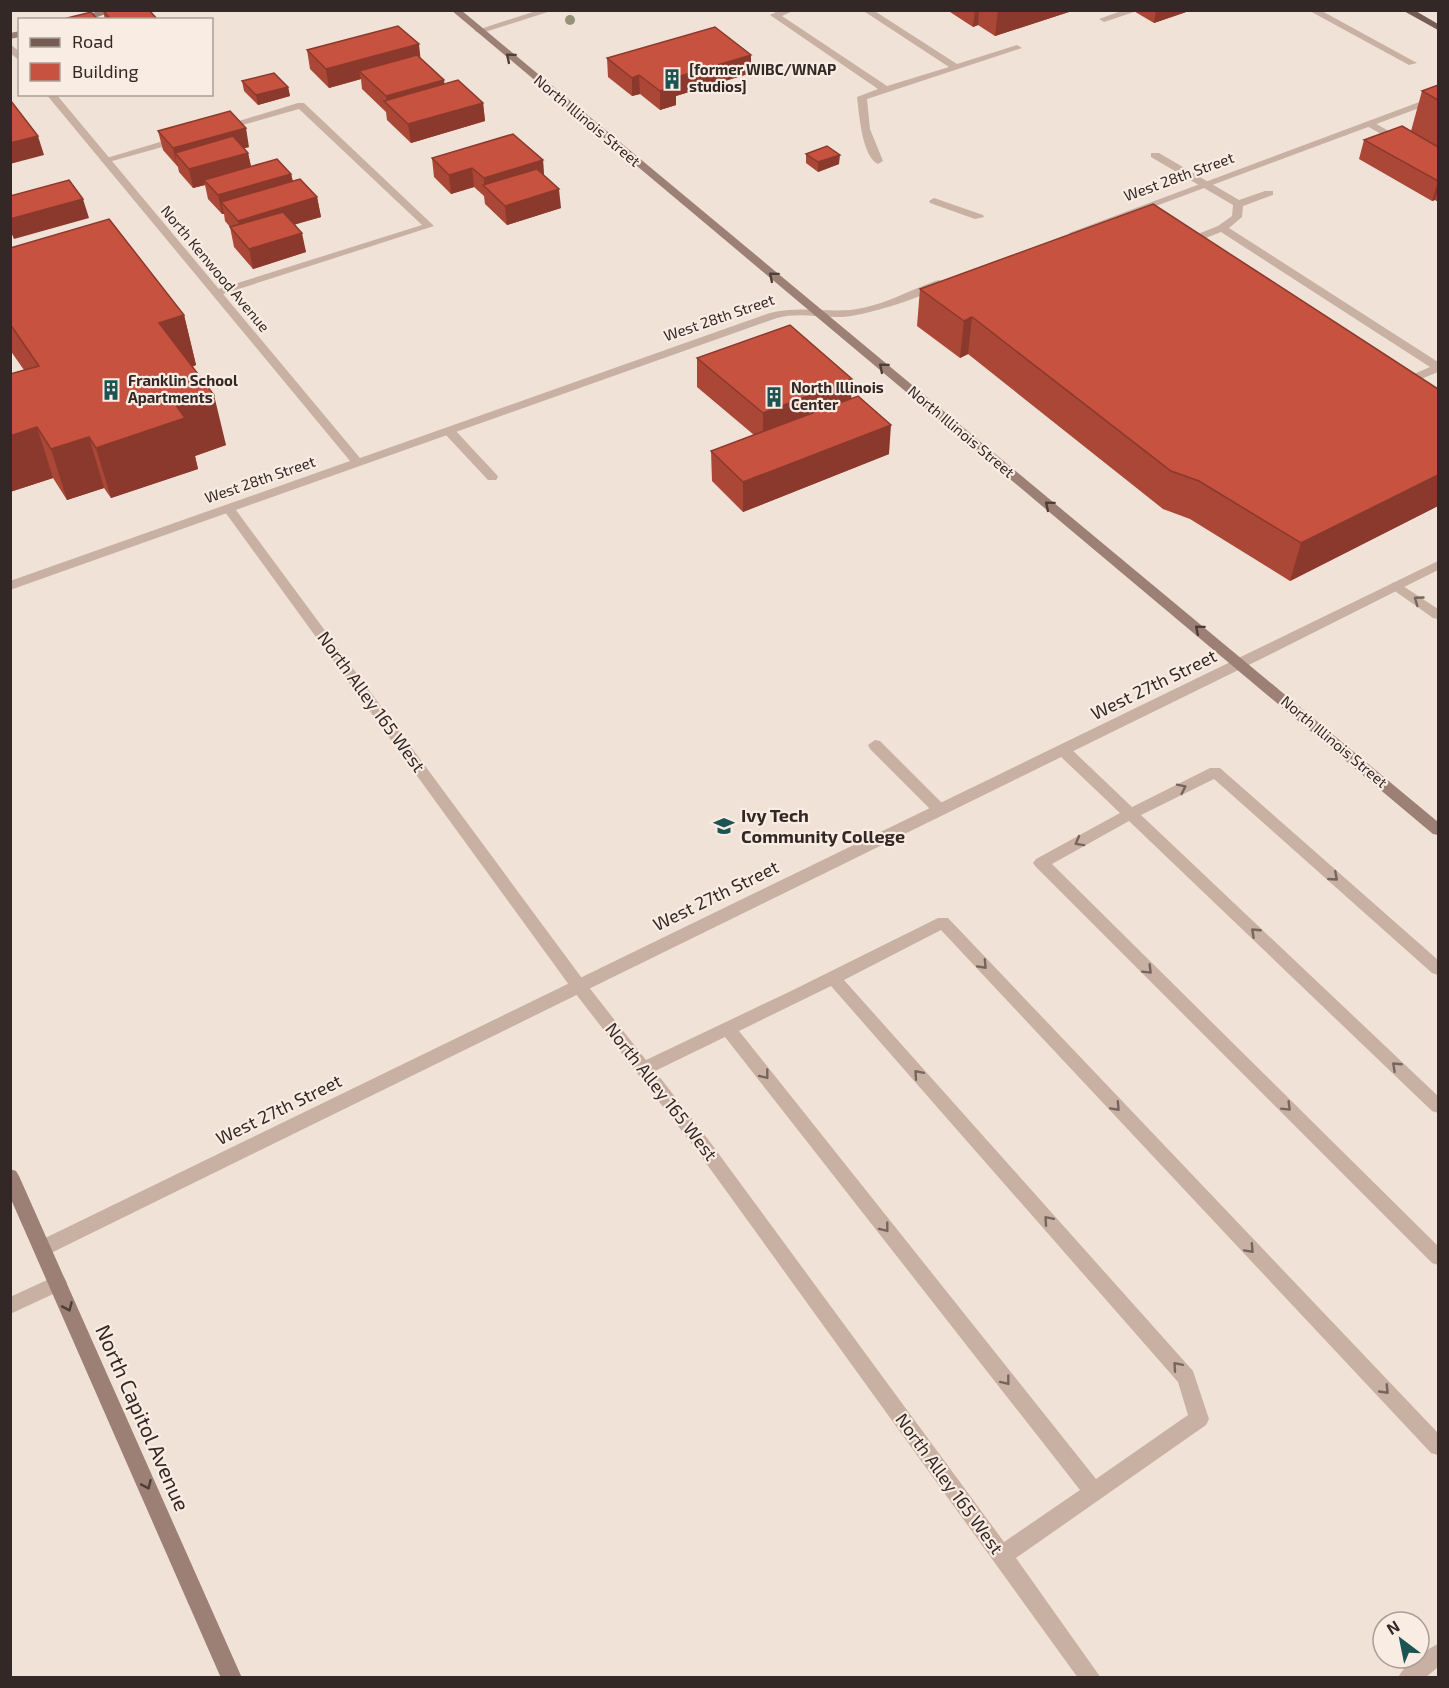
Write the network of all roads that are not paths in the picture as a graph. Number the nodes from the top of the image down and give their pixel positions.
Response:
1 (113, 10) edge
2 (455, 10) edge
3 (550, 10) edge
4 (791, 10) edge
5 (866, 10) edge
6 (1312, 10) edge
7 (1406, 10) edge
8 (1132, 11) edge
9 (84, 18) edge
10 (1104, 20) dead end
11 (1438, 27) edge
12 (479, 31) junction
13 (1017, 48) dead end
14 (1412, 63) dead end
15 (956, 67) junction
16 (885, 89) junction
17 (52, 96) edge
18 (1438, 98) edge
19 (1370, 124) junction
20 (211, 130) edge
21 (189, 136) edge
22 (1411, 147) edge
23 (1155, 155) dead end
24 (105, 160) junction
25 (878, 161) dead end
26 (1205, 185) junction
27 (1269, 193) dead end
28 (934, 201) dead end
29 (1238, 204) junction
30 (980, 217) dead end
31 (1222, 228) junction
32 (1059, 238) edge
33 (1172, 248) edge
34 (947, 280) edge
35 (216, 293) junction
36 (818, 313) junction
37 (1438, 367) edge
38 (1387, 390) edge
39 (449, 431) junction
40 (358, 463) junction
41 (492, 477) dead end
42 (229, 508) junction
43 (1438, 565) edge
44 (10, 586) edge
45 (1397, 586) junction
46 (1438, 615) edge
47 (1241, 664) junction
48 (875, 745) dead end
49 (1063, 750) junction
50 (940, 810) junction
51 (1130, 814) junction
52 (1438, 830) edge
53 (1438, 969) edge
54 (833, 978) junction
55 (578, 985) junction
56 (728, 1029) junction
57 (643, 1069) junction
58 (1438, 1106) edge
59 (10, 1176) edge
60 (43, 1248) junction
61 (1438, 1257) edge
62 (58, 1283) junction
63 (10, 1306) edge
64 (1438, 1446) edge
65 (1094, 1492) junction
66 (1002, 1556) junction
67 (1438, 1654) edge
68 (232, 1677) edge
69 (1091, 1677) edge
70 (1408, 1677) edge

1 - 9 main road
2 - 12 main road, North Illinois Street
3 - 12 street
4 - 16 street
5 - 15 street
6 - 14 street
7 - 11 main road
8 - 10 street
36 -> 12 main road, North Illinois Street
13 - 15 street
15 - 16 street
16 - 25 street
17 - 24 street, North Kenwood Avenue
18 - 19 street, West 28th Street
19 - 22 street
19 - 26 street, West 28th Street
20 - 35 street
21 - 24 street
23 - 26 street
24 - 35 street, North Kenwood Avenue
26 - 29 street
26 - 32 street, West 28th Street
27 - 29 street
28 - 30 street
29 - 31 street
31 - 33 street
31 - 37 street
34 - 36 street, West 28th Street
35 - 40 street, North Kenwood Avenue
36 - 39 street, West 28th Street
47 -> 36 main road, North Illinois Street
37 - 38 street
39 - 40 street, West 28th Street
39 - 41 street
40 - 42 street, West 28th Street
42 - 44 street, West 28th Street
42 - 55 street, North Alley 165 West
43 - 45 street, West 27th Street
46 -> 45 street
45 - 47 street, West 27th Street
47 - 49 street, West 27th Street
47 - 52 main road, North Illinois Street
48 - 50 street
49 - 50 street, West 27th Street
49 - 51 street
50 - 55 street, West 27th Street
51 -> 53 street
58 -> 51 street
51 -> 61 street
54 - 56 street
54 -> 64 street
65 -> 54 street
55 - 57 street, North Alley 165 West
55 - 60 street, West 27th Street
56 - 57 street
56 -> 65 street
57 - 66 street, North Alley 165 West
59 - 60 main road, North Capitol Avenue
60 - 62 main road, North Capitol Avenue
62 - 63 street
62 -> 68 main road, North Capitol Avenue
65 - 66 street
66 - 69 street, North Alley 165 West
67 - 70 street

